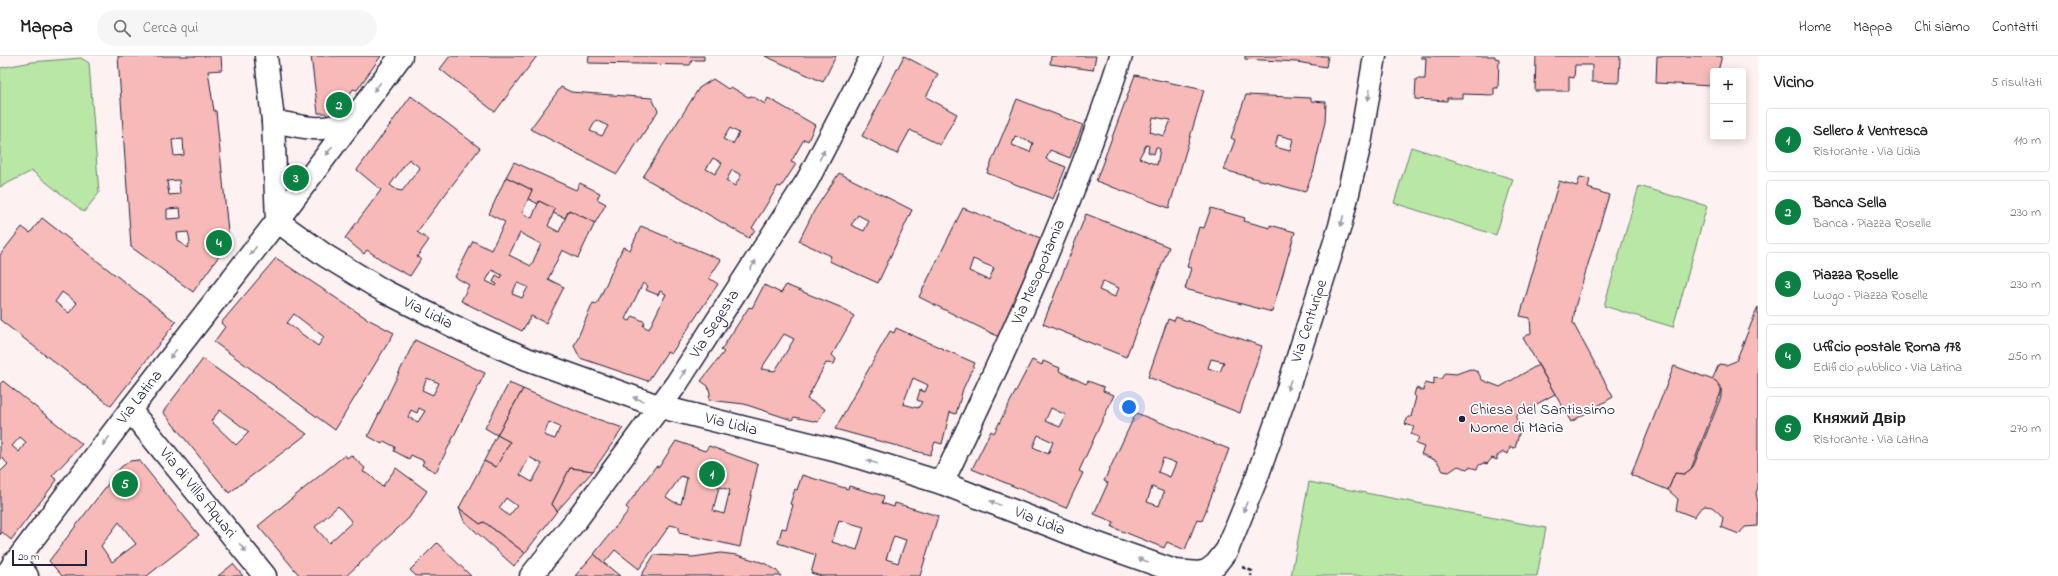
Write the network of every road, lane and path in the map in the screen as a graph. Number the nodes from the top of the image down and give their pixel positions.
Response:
1 (266, 56) edge
2 (401, 56) edge
3 (872, 56) edge
4 (1121, 56) edge
5 (1375, 56) edge
6 (352, 120) junction
7 (273, 121) junction
8 (277, 221) junction
9 (661, 407) junction
10 (130, 410) junction
11 (942, 483) junction
12 (15, 571) edge
13 (1207, 571) joint
14 (265, 576) edge
15 (531, 576) edge

1 - 7 street
2 -> 6 street
9 -> 3 street, Via Segesta
4 - 11 street, Via Mesopotamia
5 -> 13 street, Via Centuripe
6 - 7 street
6 -> 8 street, Via Latina
7 - 8 street
9 -> 8 street, Via Lidia
8 -> 10 street, Via Latina
11 -> 9 street, Via Lidia
9 - 15 street, Via Segesta
10 -> 12 street, Via Latina
10 -> 14 street, Via di Villa Aquari
13 -> 11 street, Via Lidia

